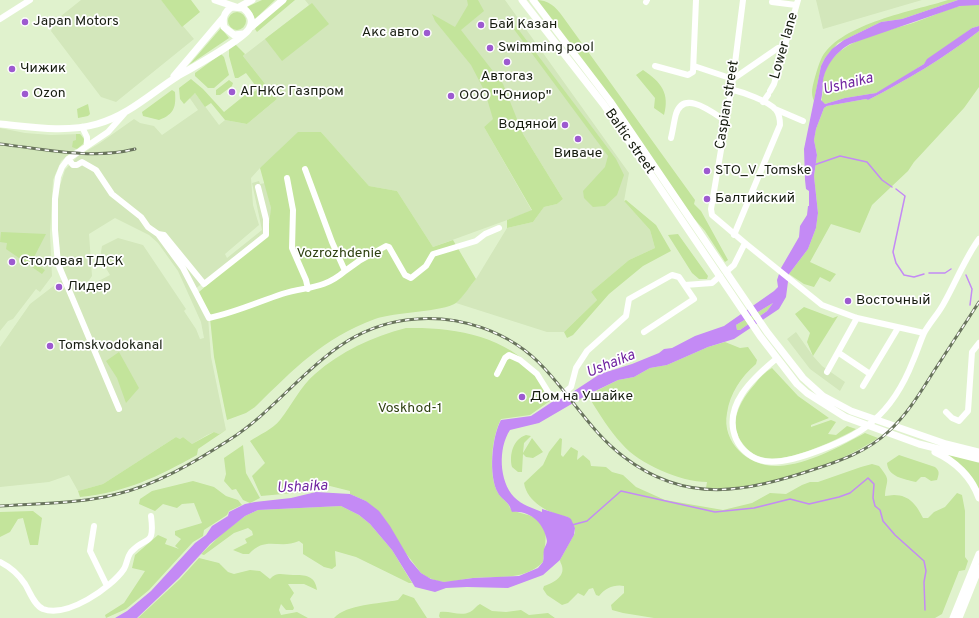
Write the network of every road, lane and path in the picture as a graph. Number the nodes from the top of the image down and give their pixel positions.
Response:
1 (30, 0) edge
2 (215, 0) edge
3 (252, 0) edge
4 (283, 0) edge
5 (522, 0) edge
6 (533, 0) edge
7 (696, 0) edge
8 (743, 0) edge
9 (772, 2) dead end
10 (797, 3) edge
11 (238, 7) junction
12 (223, 17) junction
13 (0, 19) edge
14 (251, 27) junction
15 (243, 34) junction
16 (785, 47) junction
17 (655, 66) dead end
18 (694, 66) junction
19 (733, 78) junction
20 (170, 81) junction
21 (730, 89) junction
22 (763, 102) junction
23 (775, 108) junction
24 (126, 112) junction
25 (786, 114) junction
26 (726, 121) junction
27 (803, 121) dead end
28 (0, 124) edge
29 (780, 125) junction
30 (82, 127) junction
31 (671, 138) dead end
32 (87, 146) junction
33 (68, 159) junction
34 (305, 169) dead end
35 (287, 178) dead end
36 (258, 187) dead end
37 (499, 228) dead end
38 (158, 234) junction
39 (734, 235) junction
40 (979, 239) edge
41 (745, 243) junction
42 (345, 271) junction
43 (727, 271) junction
44 (720, 276) junction
45 (685, 285) junction
46 (308, 290) junction
47 (857, 318) junction
48 (898, 328) junction
49 (644, 332) dead end
50 (924, 333) junction
51 (979, 343) edge
52 (839, 353) junction
53 (776, 359) junction
54 (827, 372) dead end
55 (497, 374) dead end
56 (870, 374) junction
57 (863, 386) dead end
58 (119, 408) dead end
59 (946, 412) dead end
60 (916, 443) junction
61 (979, 452) edge
62 (979, 459) edge
63 (979, 498) edge
64 (151, 516) dead end
65 (94, 526) dead end
66 (979, 554) edge
67 (0, 562) edge
68 (979, 568) edge
69 (979, 579) edge
70 (107, 586) junction
71 (964, 605) junction
72 (953, 618) edge
73 (959, 618) edge

1 - 13 street
2 - 11 main road
2 - 12 main road
3 - 11 main road
4 - 14 main road
5 - 44 main road, Baltic street
6 - 43 main road, Baltic street
7 - 18 street
8 - 19 street, Caspian street
9 - 10 street
10 - 16 street, Lower lane
11 - 12 main road
11 - 14 main road
12 - 15 main road
12 - 20 main road
14 - 15 main road
15 - 20 main road
16 - 19 street
16 - 22 street, Lower lane
17 - 18 street
18 - 19 street
19 - 21 street, Caspian street
20 - 24 main road
21 - 22 street
21 - 26 street, Caspian street
22 - 23 street
23 - 25 street
23 - 29 street
24 - 30 main road
24 - 32 street
25 - 27 street
25 - 29 street
26 - 31 street
26 - 39 street, Caspian street
28 - 30 main road
29 - 39 street
30 - 32 street
32 - 33 street
33 - 38 street
33 - 58 street
34 - 42 street
35 - 46 street
36 - 38 street
37 - 42 street
38 - 46 street
39 - 41 street
40 - 50 street
41 - 43 street
41 - 47 street
42 - 46 street
43 - 61 main road, Baltic street
44 - 45 street
44 - 53 main road, Baltic street
45 - 49 street
45 - 55 street
47 - 48 street
47 - 52 street
48 - 50 street
48 - 56 street
50 - 53 street
51 - 59 street
52 - 54 street
52 - 56 street
53 - 60 main road
56 - 57 street
60 - 62 main road
60 - 63 main road
64 - 70 street
65 - 70 street
66 - 72 main road
67 - 70 street
68 - 71 main road
69 - 71 main road
71 - 73 main road

